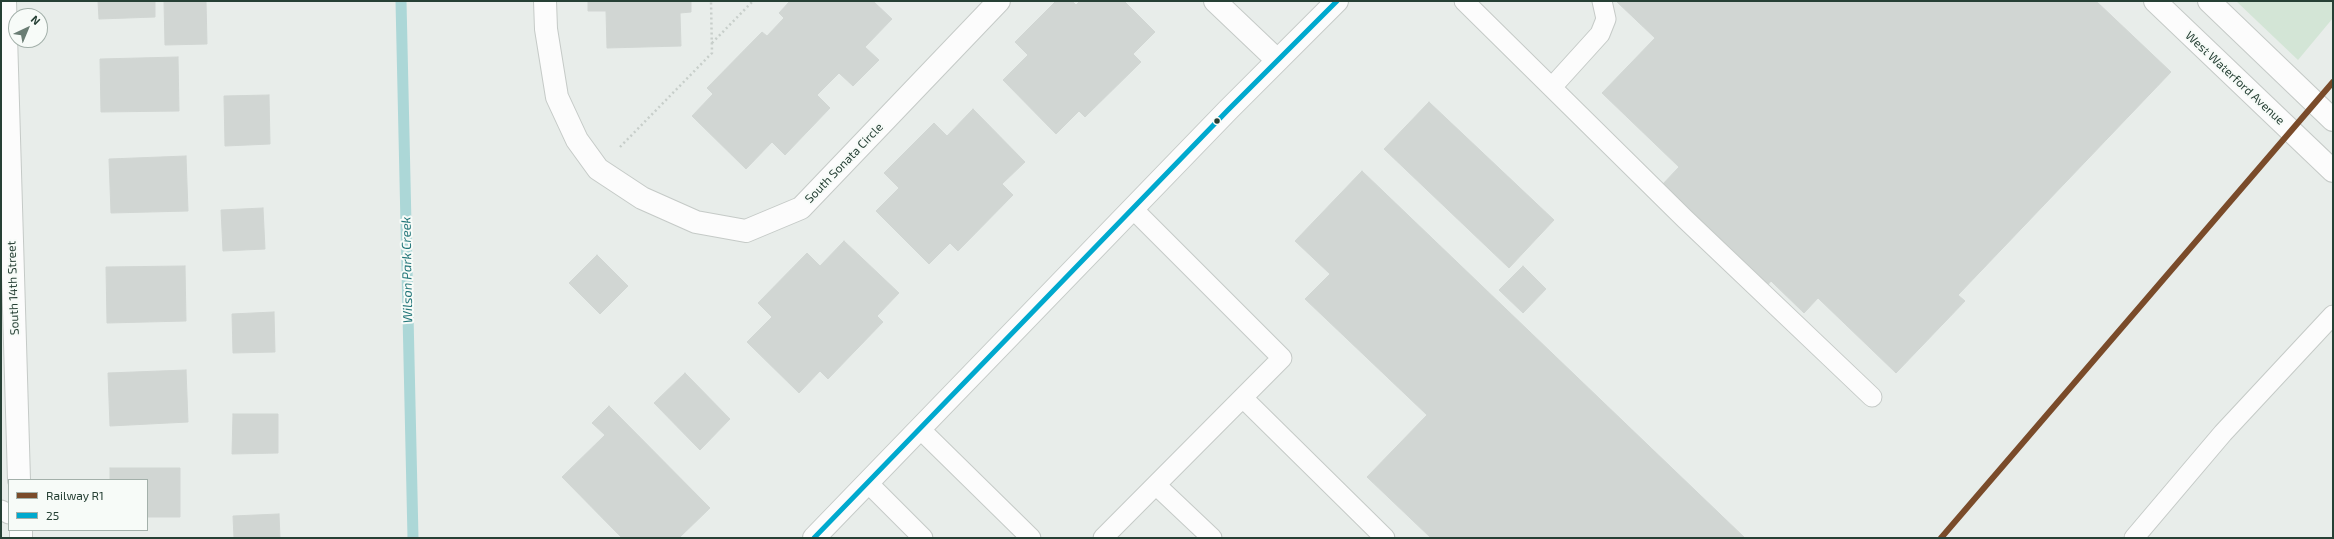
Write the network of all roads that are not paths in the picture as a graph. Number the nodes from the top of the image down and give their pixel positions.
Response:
1 (5, 1) edge
2 (545, 1) edge
3 (999, 1) edge
4 (1215, 1) edge
5 (1337, 1) edge
6 (1464, 1) edge
7 (1602, 1) edge
8 (2155, 1) edge
9 (2210, 1) edge
10 (1277, 60) junction
11 (1552, 87) junction
12 (2333, 120) edge
13 (2333, 171) edge
14 (1133, 209) junction
15 (2333, 315) edge
16 (1872, 397) dead end
17 (1243, 398) junction
18 (920, 429) junction
19 (19, 479) edge
20 (868, 483) junction
21 (1156, 485) junction
22 (814, 538) edge
23 (923, 538) edge
24 (1031, 538) edge
25 (1103, 538) edge
26 (1212, 538) edge
27 (1385, 538) edge
28 (2134, 538) edge

1 - 19 street, South 14th Street
2 - 3 street, South Sonata Circle
4 - 10 street
5 - 10 street
6 - 11 lane
7 - 11 lane
8 - 13 street, West Waterford Avenue
9 - 12 street
10 - 14 street
11 - 16 lane
14 - 17 lane
14 - 18 street
15 - 28 lane
17 - 21 lane
17 - 27 lane
18 - 20 street
18 - 24 lane
20 - 22 street
20 - 23 lane
21 - 25 lane
21 - 26 lane

